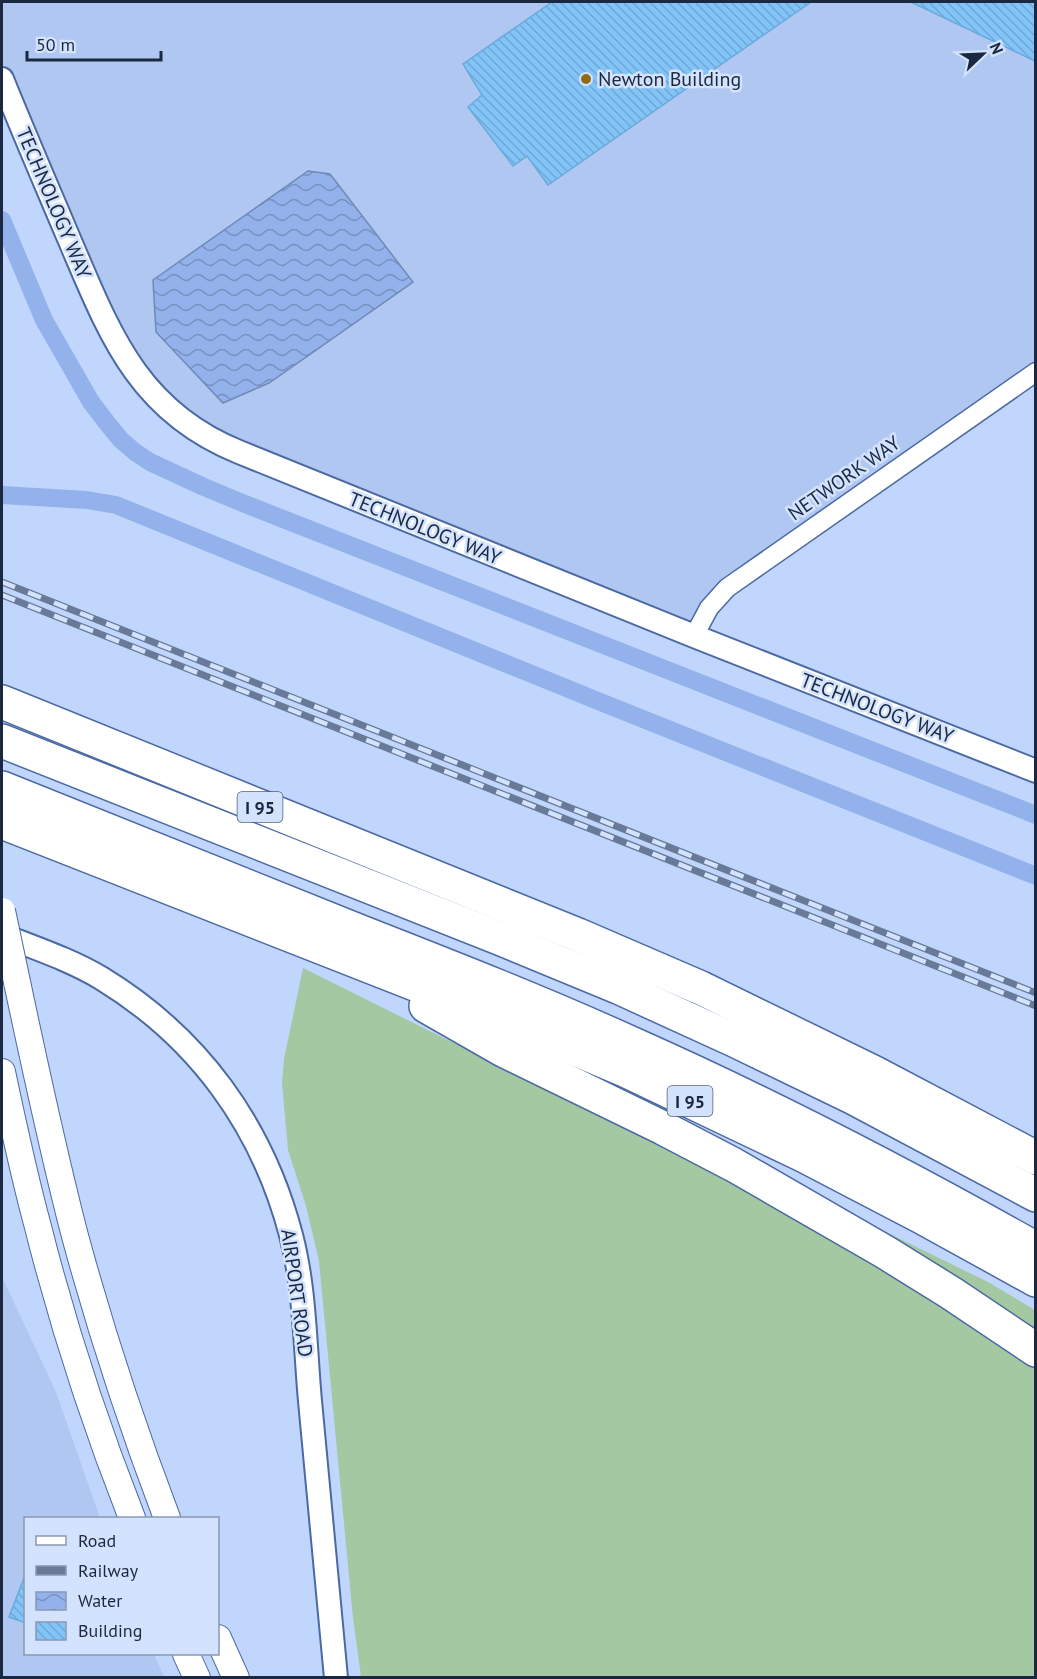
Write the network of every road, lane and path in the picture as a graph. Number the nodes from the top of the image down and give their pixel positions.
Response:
1 (2, 79) edge
2 (1035, 372) edge
3 (694, 636) junction
4 (2, 702) edge
5 (2, 741) edge
6 (1035, 771) edge
7 (2, 788) edge
8 (2, 822) edge
9 (2, 911) edge
10 (2, 935) edge
11 (331, 952) junction
12 (2, 1072) edge
13 (1035, 1158) edge
14 (1035, 1195) edge
15 (1035, 1249) edge
16 (1035, 1280) edge
17 (1035, 1350) edge
18 (132, 1517) edge
19 (167, 1517) edge
20 (219, 1640) edge
21 (187, 1655) edge
22 (197, 1677) edge
23 (236, 1677) edge
24 (336, 1677) edge

1 - 3 street, TECHNOLOGY WAY
2 - 3 street, NETWORK WAY
3 - 6 street, TECHNOLOGY WAY
4 - 13 highway, I 95
5 - 14 highway
7 - 15 highway
8 - 11 highway, I 95
9 - 19 main road, bridge
10 - 24 street, AIRPORT ROAD
11 - 16 highway, I 95
11 - 17 highway
12 - 18 main road
20 - 23 main road
21 - 22 main road

